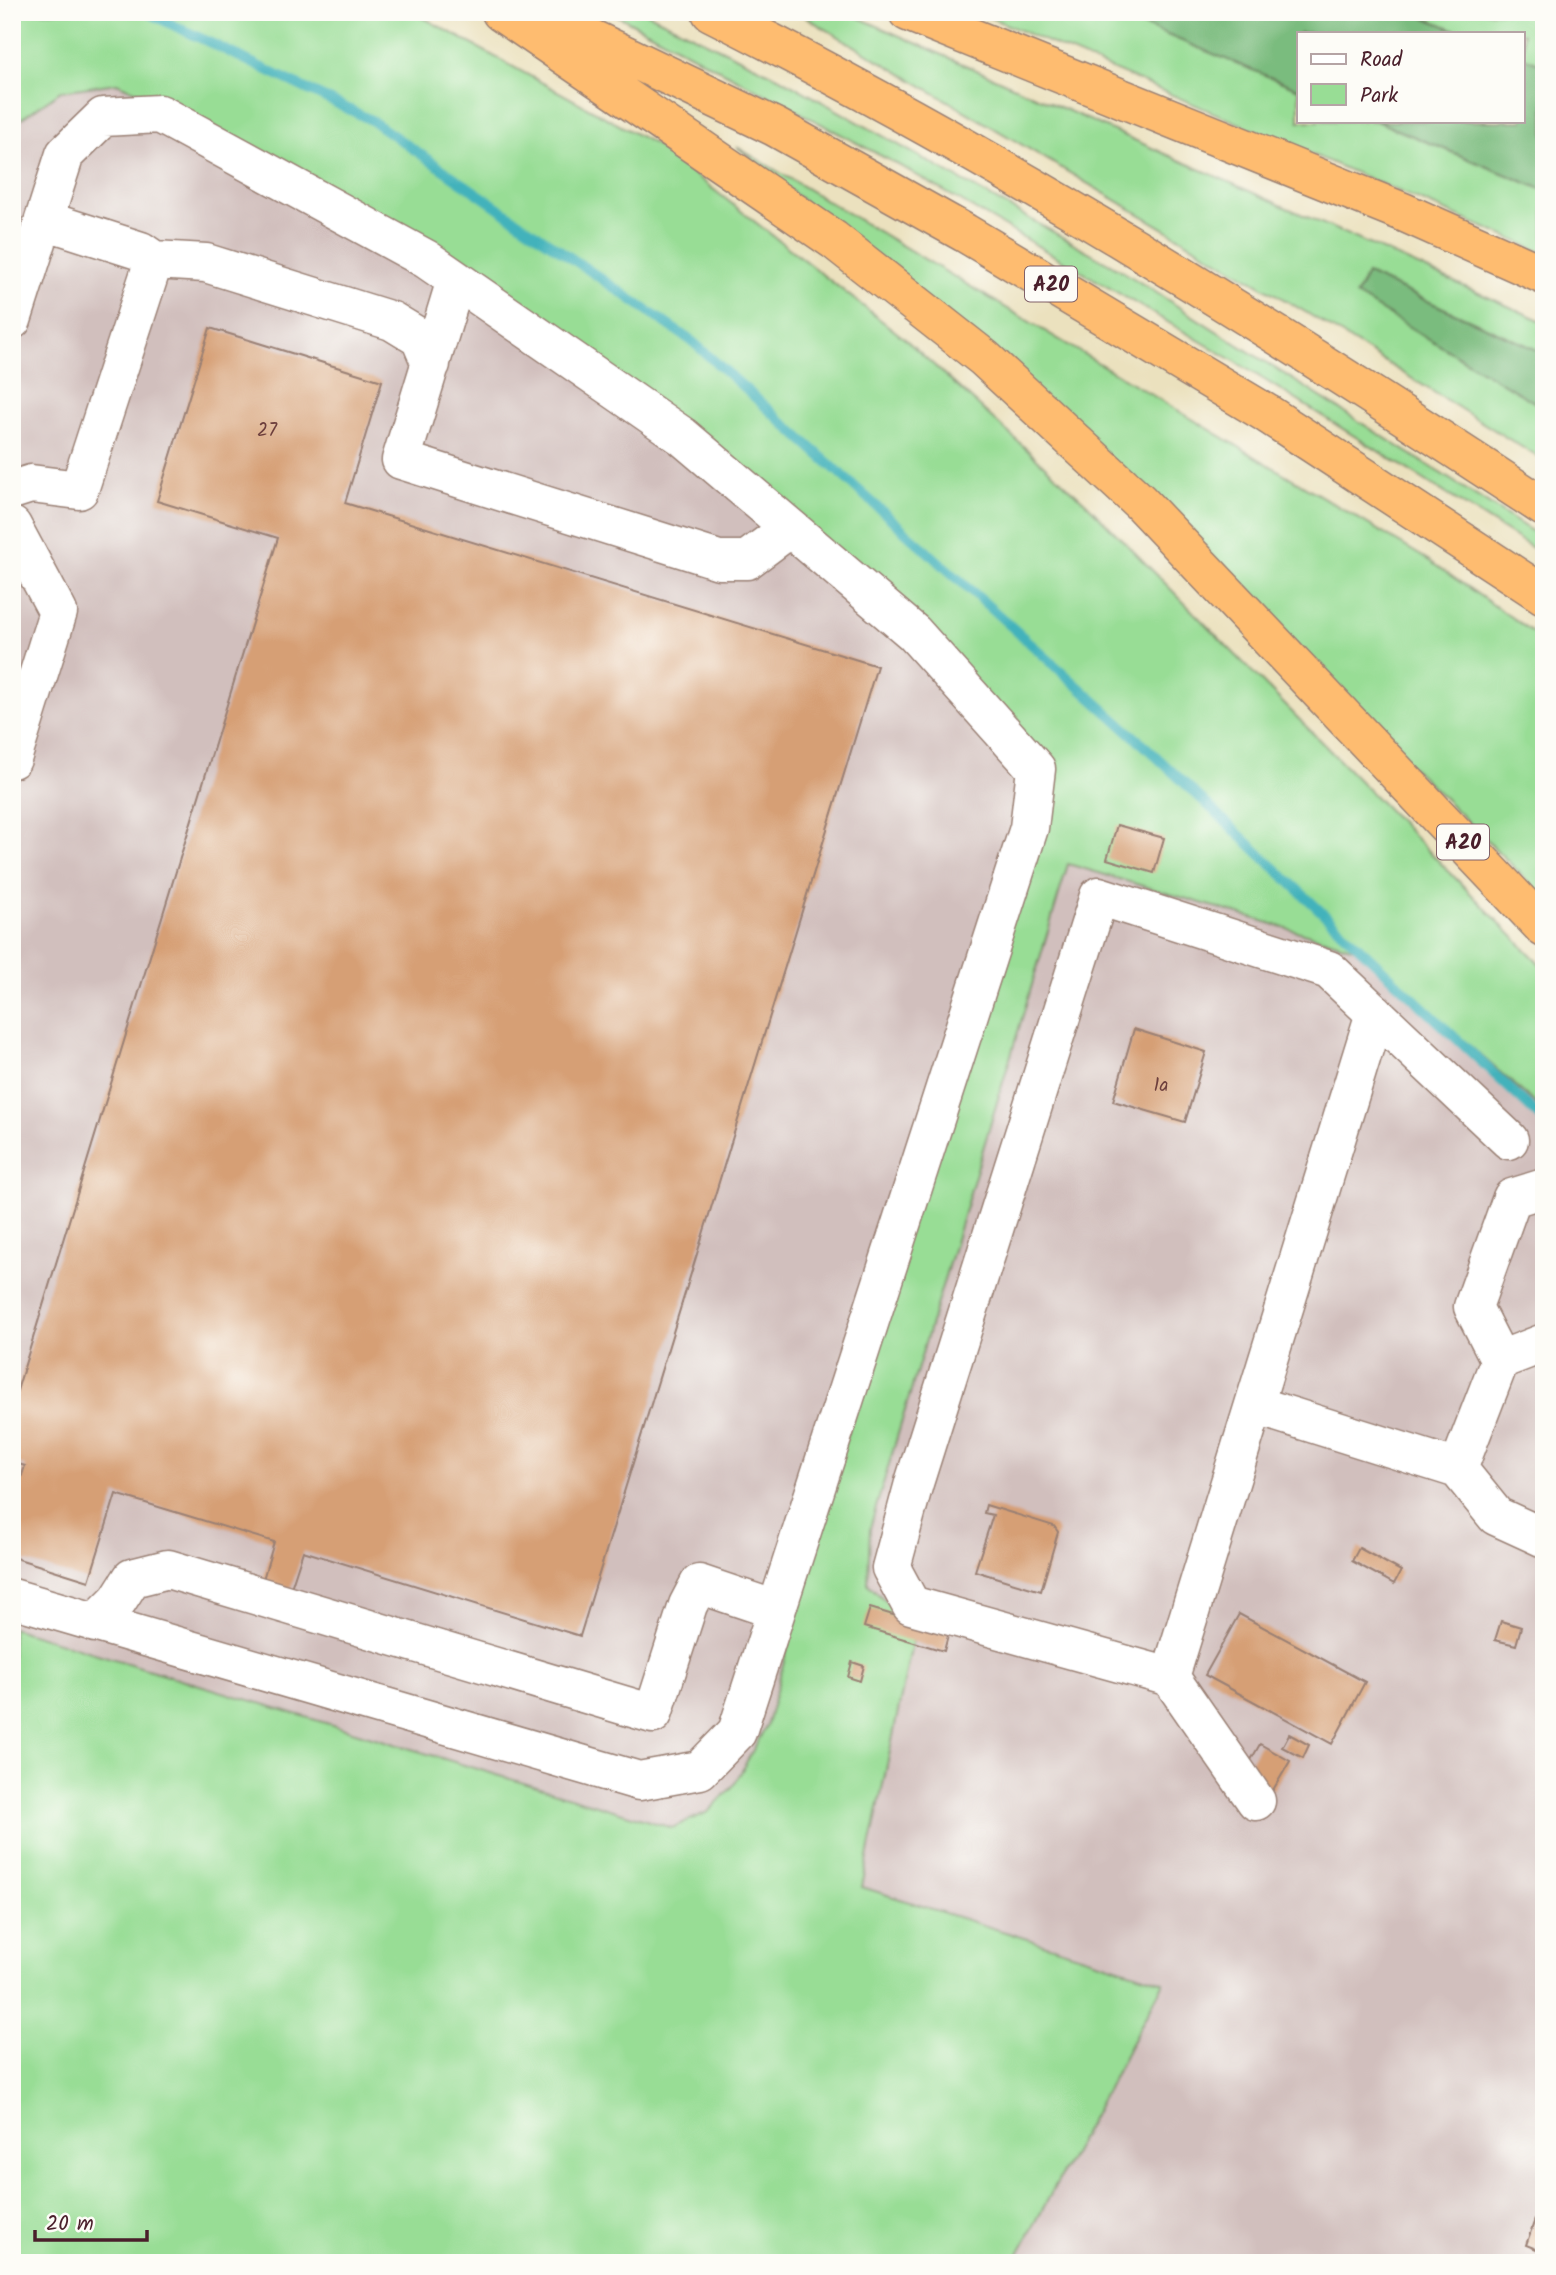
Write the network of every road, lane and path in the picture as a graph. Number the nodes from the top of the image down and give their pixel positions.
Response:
1 (501, 12) edge
2 (536, 12) edge
3 (711, 12) edge
4 (908, 12) edge
5 (44, 220) junction
6 (154, 260) junction
7 (1544, 275) edge
8 (456, 280) junction
9 (12, 320) edge
10 (431, 364) junction
11 (12, 490) edge
12 (1544, 507) edge
13 (12, 526) edge
14 (790, 528) junction
15 (1544, 595) edge
16 (12, 759) edge
17 (1544, 928) edge
18 (1375, 1013) junction
19 (1509, 1140) dead end
20 (1544, 1188) edge
21 (1544, 1343) edge
22 (1500, 1360) junction
23 (1254, 1405) junction
24 (1458, 1469) junction
25 (1544, 1538) edge
26 (12, 1598) edge
27 (776, 1609) junction
28 (96, 1623) junction
29 (1170, 1677) junction
30 (1256, 1801) dead end

1 - 17 highway, A20
2 - 15 highway, A20
3 - 12 highway
4 - 7 highway
5 - 6 lane
5 - 8 lane
5 - 9 lane
6 - 10 lane
6 - 11 lane
8 - 10 lane
8 - 14 lane
10 - 14 lane
13 - 16 lane
14 - 27 lane
18 - 19 lane
18 - 23 lane
18 - 29 lane
20 - 22 lane
21 - 22 lane
22 - 24 lane
23 - 24 lane
23 - 29 lane
24 - 25 lane
26 - 28 lane
27 - 28 lane
27 - 28 lane
29 - 30 lane

